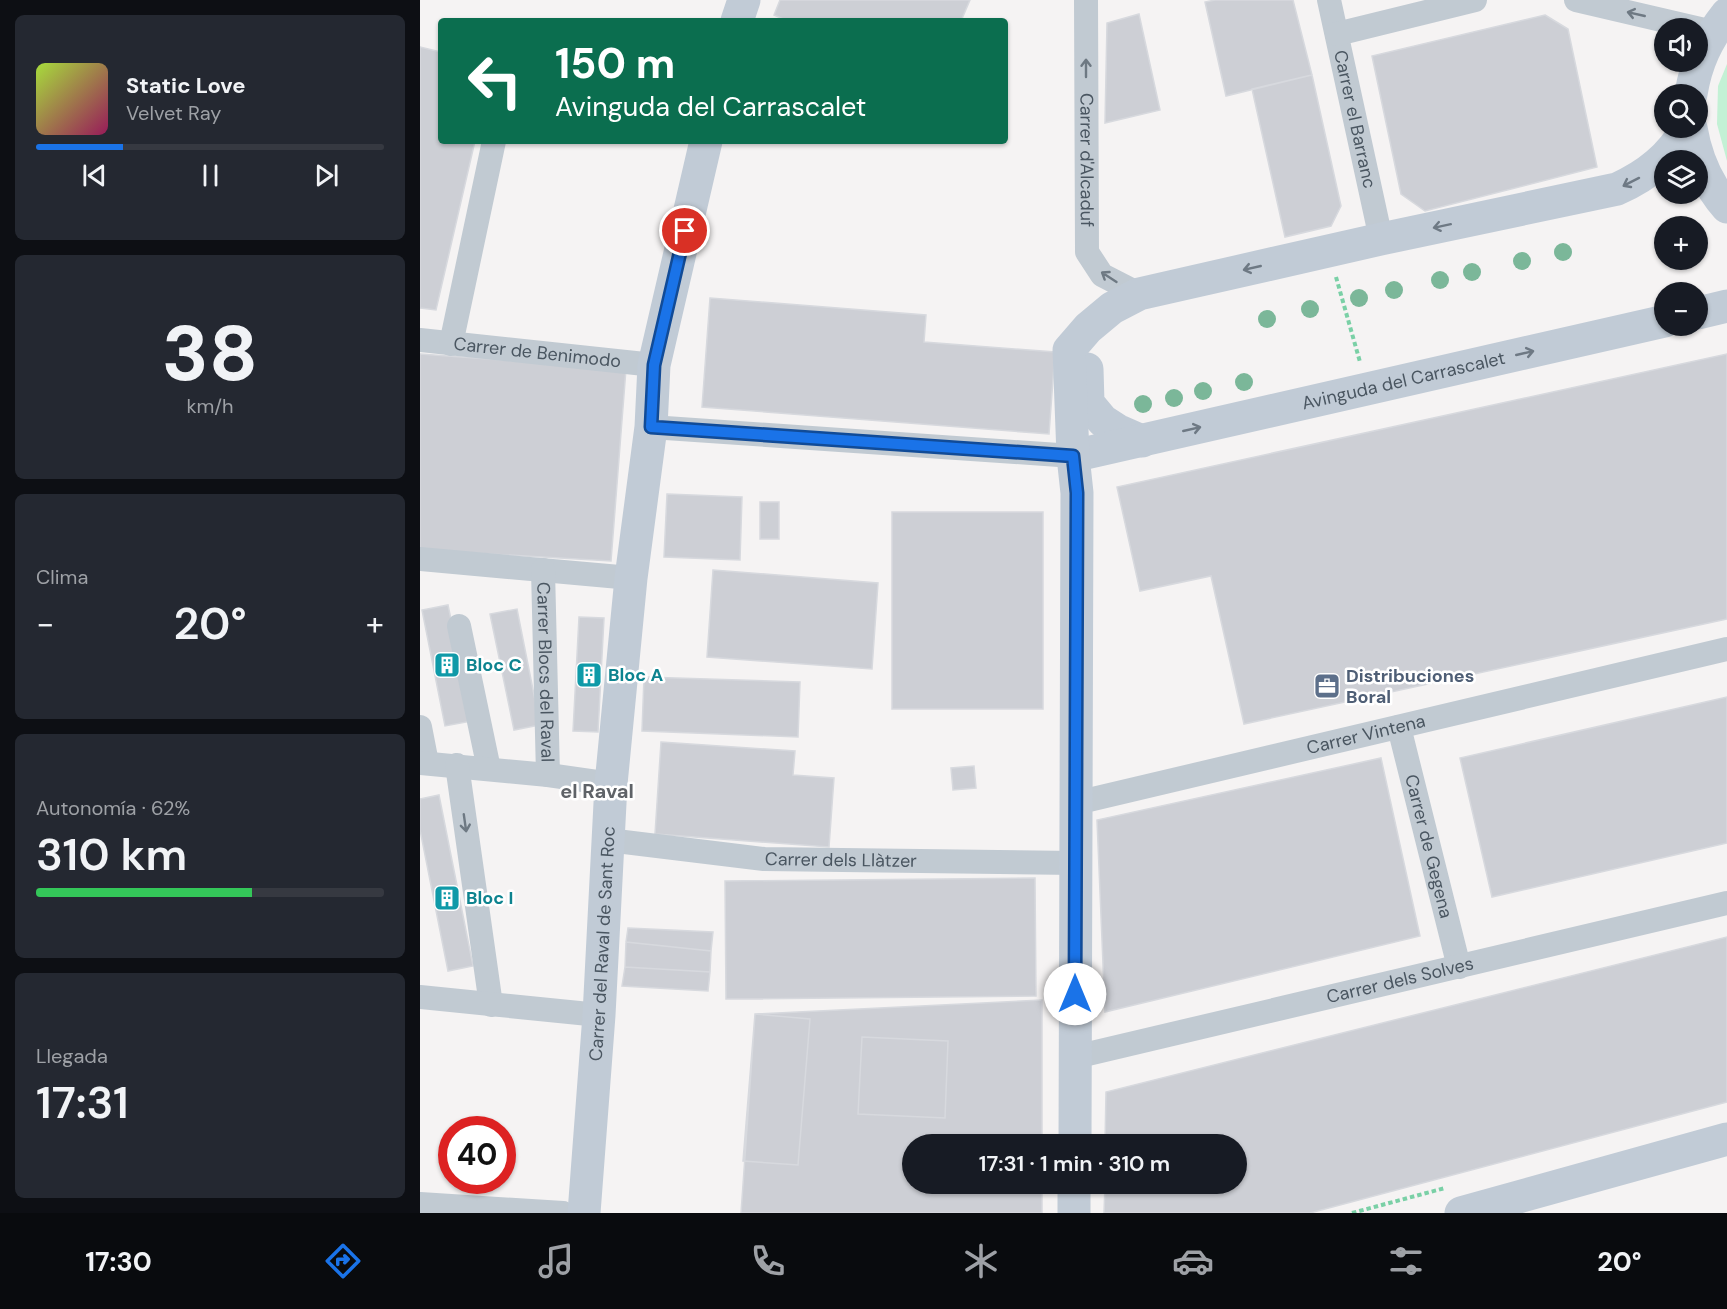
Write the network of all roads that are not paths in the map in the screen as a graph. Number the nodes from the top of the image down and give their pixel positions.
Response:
1 (744, 0) edge
2 (1086, 0) edge
3 (1329, 0) edge
4 (1476, 0) edge
5 (1576, 0) edge
6 (738, 18) edge
7 (1720, 23) edge
8 (1337, 34) junction
9 (1693, 84) edge
10 (1682, 138) edge
11 (1692, 138) edge
12 (493, 144) edge
13 (705, 144) edge
14 (1727, 207) edge
15 (1381, 238) junction
16 (1220, 275) junction
17 (1139, 294) junction
18 (1727, 306) edge
19 (1708, 311) edge
20 (1654, 324) edge
21 (420, 340) edge
22 (451, 344) junction
23 (654, 365) junction
24 (651, 427) junction
25 (1142, 441) junction
26 (1073, 456) junction
27 (420, 559) edge
28 (543, 570) junction
29 (631, 578) junction
30 (459, 626) dead end
31 (1727, 649) edge
32 (420, 727) edge
33 (1399, 727) junction
34 (424, 763) edge
35 (457, 765) junction
36 (489, 769) junction
37 (548, 775) junction
38 (611, 784) junction
39 (1076, 803) junction
40 (608, 840) junction
41 (1076, 863) junction
42 (1727, 903) edge
43 (1459, 967) junction
44 (421, 991) edge
45 (491, 1005) junction
46 (599, 1015) junction
47 (1075, 1057) junction
48 (1075, 1134) edge
49 (1727, 1139) edge
50 (1074, 1194) edge
51 (420, 1204) edge
52 (563, 1213) edge
53 (584, 1213) edge
54 (1074, 1213) edge
55 (1461, 1213) edge

1 - 6 street
17 -> 2 street, Carrer d'Alcaduf
3 - 8 street, Carrer el Barranc
4 - 8 street
7 -> 5 street
7 - 9 street
8 - 15 street, Carrer el Barranc
10 -> 15 street
11 - 14 street
12 - 22 street
13 - 23 street, Carrer del Raval de Sant Roc
15 -> 16 street
16 - 17 street
16 - 25 street
17 - 26 street
18 - 19 street
25 -> 20 street, Avinguda del Carrascalet
21 - 22 street, Carrer de Benimodo
22 - 23 street, Carrer de Benimodo
23 - 24 street, Carrer del Raval de Sant Roc
24 - 26 street, Avinguda del Carrascalet
24 - 29 street, Carrer del Raval de Sant Roc
25 - 26 street, Avinguda del Carrascalet
26 - 39 street
27 - 28 street
28 - 29 street
28 - 37 street, Carrer Blocs del Raval
29 - 38 street, Carrer del Raval de Sant Roc
30 - 36 street
31 - 33 street, Carrer Vintena
32 - 34 street
33 - 39 street, Carrer Vintena
33 - 43 street, Carrer de Gegena
34 - 35 street
35 - 36 street
35 -> 45 street
36 - 37 street
37 - 38 street
38 - 40 street, Carrer del Raval de Sant Roc
39 - 41 street
40 - 41 street, Carrer dels Llàtzer
40 - 46 street, Carrer del Raval de Sant Roc
41 - 47 street
42 - 43 street, Carrer dels Solves
43 - 47 street, Carrer dels Solves
44 - 45 street
45 - 46 street
46 - 53 street, Carrer del Raval de Sant Roc
47 - 48 street
49 - 55 street
50 - 54 street
51 - 52 street

